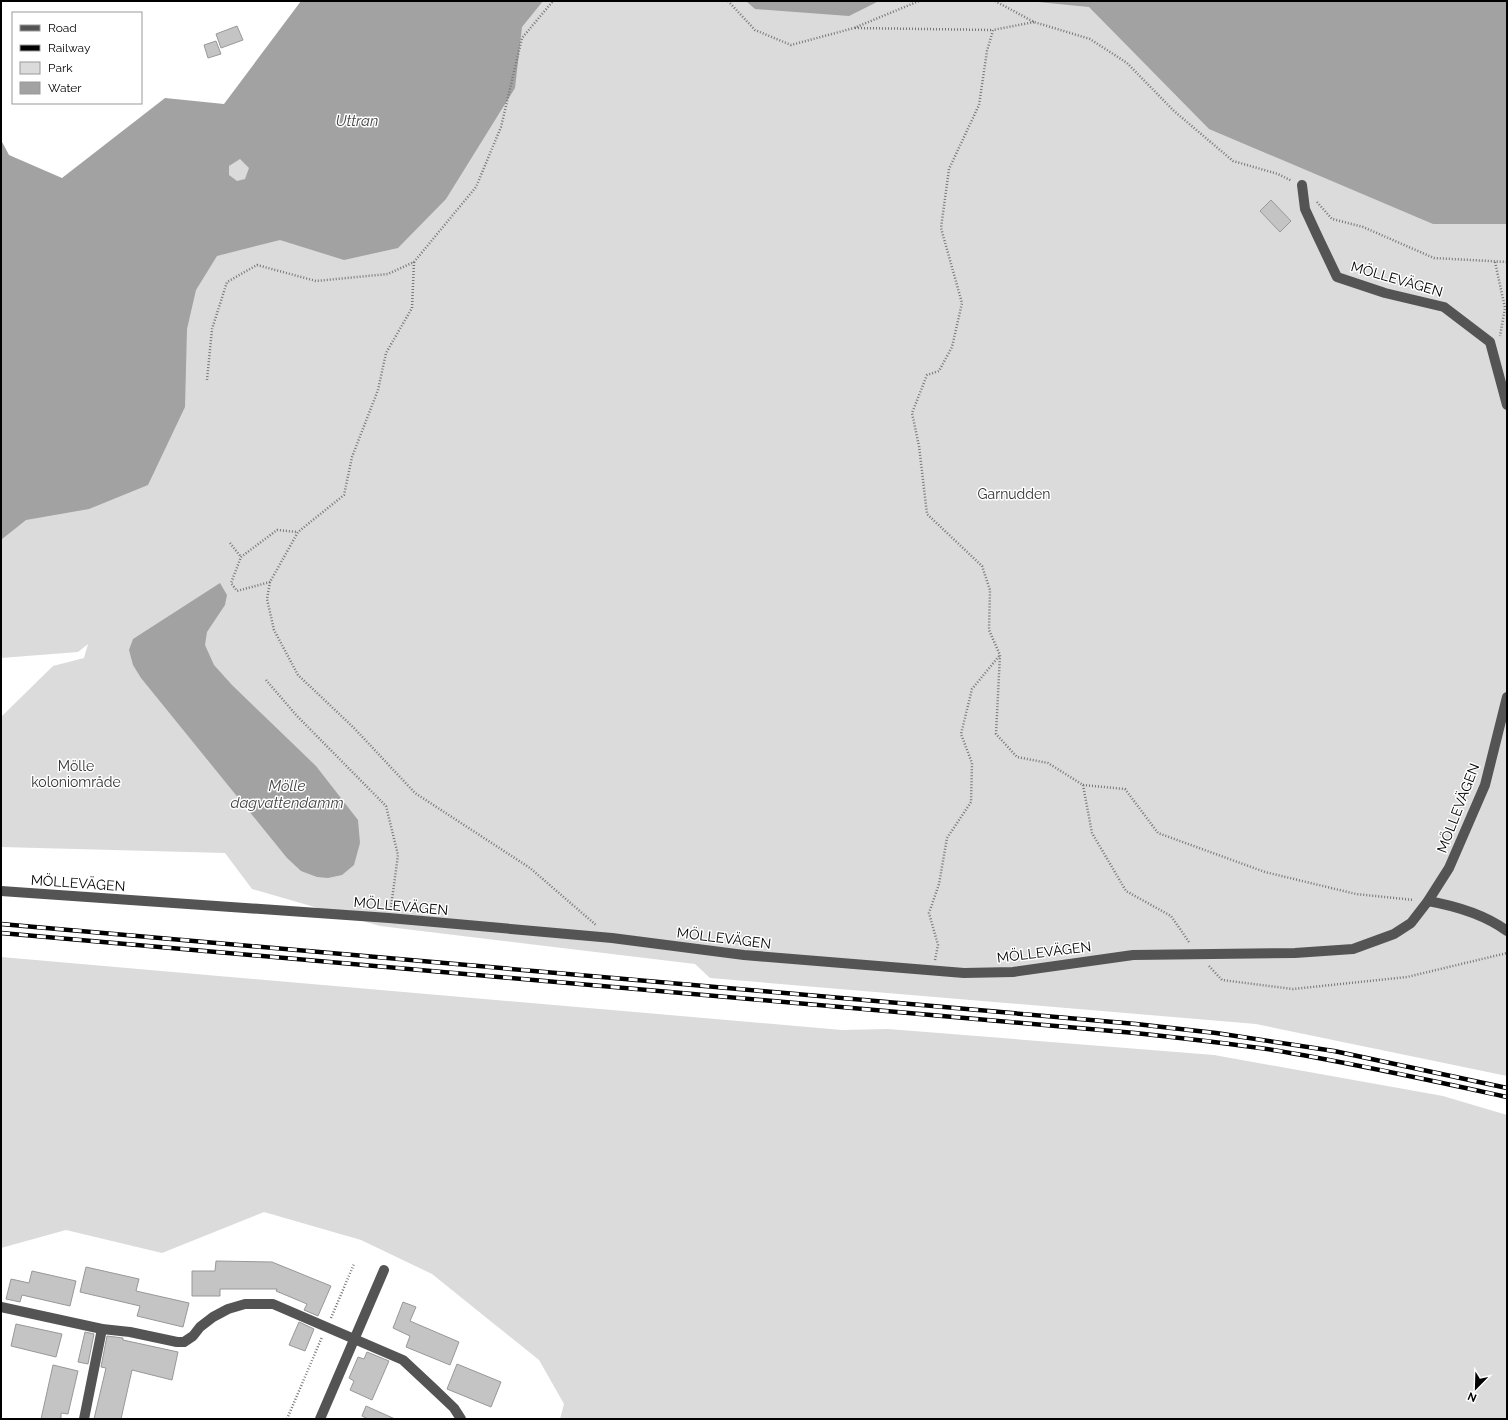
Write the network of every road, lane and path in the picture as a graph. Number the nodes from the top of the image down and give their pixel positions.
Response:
1 (553, 1) edge
2 (728, 1) edge
3 (919, 1) edge
4 (995, 1) edge
5 (1034, 22) junction
6 (854, 28) junction
7 (993, 30) junction
8 (1302, 185) joint
9 (1317, 202) dead end
10 (414, 262) junction
11 (1495, 262) junction
12 (1507, 262) edge
13 (1506, 308) dead end
14 (207, 380) dead end
15 (1507, 405) edge
16 (298, 532) junction
17 (230, 543) dead end
18 (241, 557) junction
19 (270, 582) junction
20 (1000, 655) junction
21 (266, 680) dead end
22 (1507, 697) edge
23 (1083, 785) junction
24 (1, 891) edge
25 (1428, 901) junction
26 (389, 918) junction
27 (1507, 931) edge
28 (612, 938) junction
29 (1507, 953) edge
30 (1197, 954) junction
31 (933, 971) junction
32 (354, 1264) dead end
33 (384, 1270) dead end
34 (1, 1307) edge
35 (327, 1327) junction
36 (102, 1329) junction
37 (354, 1338) junction
38 (84, 1419) edge
39 (287, 1419) edge
40 (320, 1419) edge
41 (461, 1419) edge

1 - 10 path
2 - 6 path
3 - 6 path
4 - 5 path
5 - 7 path
5 - 8 path
6 - 7 path
7 - 20 path
8 - 15 street, MÖLLEVÄGEN
9 - 11 path
10 - 14 path
10 - 16 path
11 - 12 path
11 - 13 path
16 - 18 path
16 - 19 path
17 - 18 path
18 - 19 path
19 - 28 path
20 - 23 path
20 - 31 path
21 - 26 path
22 - 25 street, MÖLLEVÄGEN
23 - 25 path
23 - 30 path
24 - 26 street, MÖLLEVÄGEN
25 - 27 street
25 - 30 street, MÖLLEVÄGEN
26 - 28 street, MÖLLEVÄGEN
28 - 31 street, MÖLLEVÄGEN
29 - 30 path
30 - 31 street, MÖLLEVÄGEN
32 - 35 path
33 - 37 street
34 - 36 street
35 - 36 street
35 - 37 street
35 - 39 path
36 - 38 street
37 - 40 street
37 - 41 street

